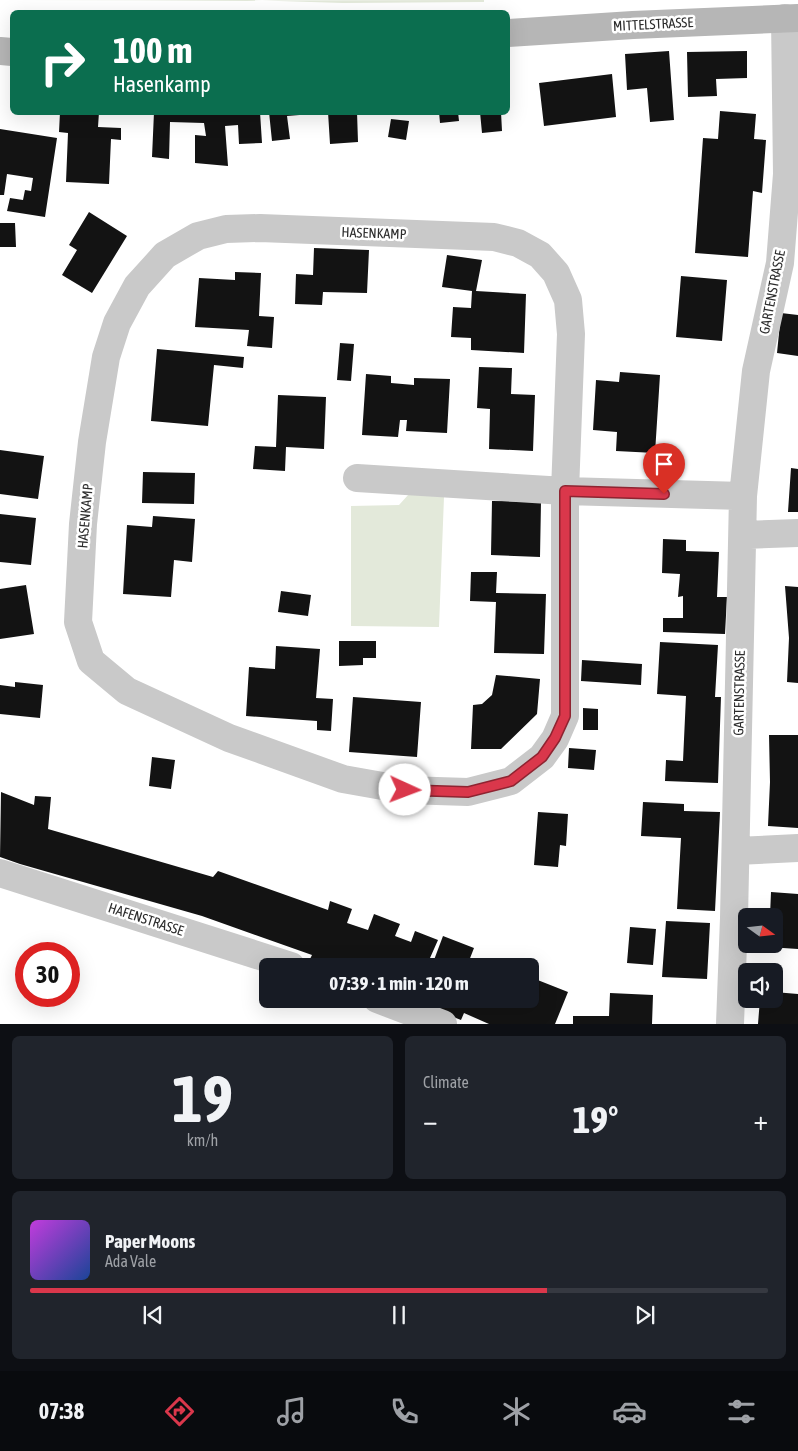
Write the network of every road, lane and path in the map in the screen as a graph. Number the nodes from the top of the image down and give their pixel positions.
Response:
1 (791, 18) edge
2 (510, 33) edge
3 (357, 478) dead end
4 (565, 491) junction
5 (743, 496) junction
6 (798, 533) edge
7 (743, 535) junction
8 (798, 848) edge
9 (736, 850) junction
10 (0, 872) edge
11 (267, 958) edge
12 (401, 1008) edge
13 (443, 1024) edge
14 (730, 1024) edge

1 - 2 street, MITTELSTRASSE
1 - 5 street, GARTENSTRASSE
3 - 4 street
4 - 4 street, HASENKAMP
4 - 5 street
5 - 7 street, GARTENSTRASSE
6 - 7 street
7 - 9 street, GARTENSTRASSE
8 - 9 street
9 - 14 street, GARTENSTRASSE
10 - 11 street, HAFENSTRASSE
12 - 13 street

